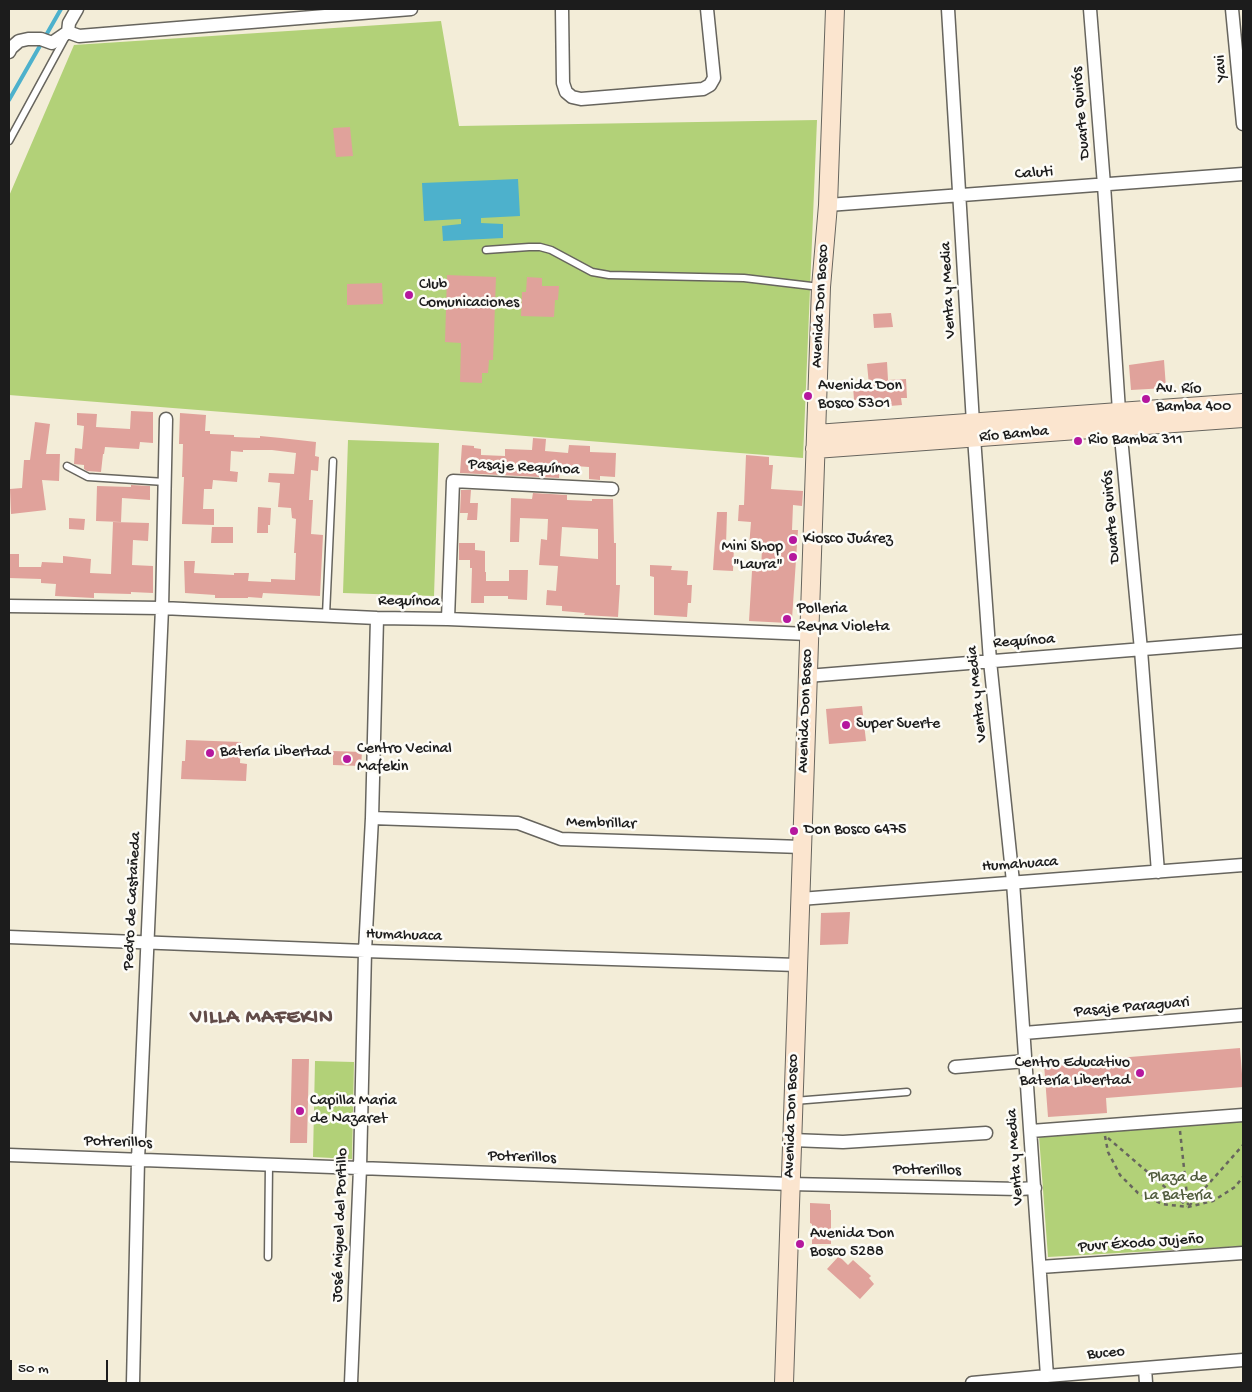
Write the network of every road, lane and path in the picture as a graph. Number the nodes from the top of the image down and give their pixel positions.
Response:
1 (77, 9) edge
2 (412, 9) edge
3 (562, 9) edge
4 (707, 9) edge
5 (835, 9) edge
6 (948, 9) edge
7 (1090, 9) edge
8 (1232, 9) edge
9 (68, 32) junction
10 (9, 52) edge
11 (1243, 124) edge
12 (9, 141) edge
13 (1243, 174) edge
14 (1104, 185) junction
15 (960, 196) junction
16 (828, 204) junction
17 (486, 250) dead end
18 (821, 287) junction
19 (1243, 402) edge
20 (1243, 418) edge
21 (166, 419) dead end
22 (1120, 419) junction
23 (973, 431) junction
24 (815, 442) junction
25 (333, 461) dead end
26 (67, 466) dead end
27 (165, 482) junction
28 (612, 489) dead end
29 (9, 606) edge
30 (162, 608) junction
31 (326, 615) junction
32 (377, 618) junction
33 (448, 619) junction
34 (808, 634) junction
35 (1243, 641) edge
36 (1141, 650) junction
37 (990, 661) junction
38 (807, 676) junction
39 (372, 818) junction
40 (802, 847) junction
41 (1243, 865) edge
42 (1158, 872) junction
43 (1013, 882) junction
44 (800, 899) junction
45 (9, 937) edge
46 (148, 942) junction
47 (366, 951) junction
48 (798, 965) junction
49 (1243, 1015) edge
50 (1024, 1033) junction
51 (1026, 1061) junction
52 (955, 1067) dead end
53 (907, 1092) dead end
54 (793, 1101) junction
55 (1243, 1115) edge
56 (1180, 1130) dead end
57 (1031, 1131) junction
58 (986, 1133) dead end
59 (792, 1140) junction
60 (1243, 1145) edge
61 (9, 1155) edge
62 (138, 1160) junction
63 (269, 1164) junction
64 (360, 1168) junction
65 (1243, 1176) edge
66 (790, 1184) junction
67 (1035, 1188) junction
68 (1188, 1207) junction
69 (1243, 1253) edge
70 (268, 1257) dead end
71 (1040, 1267) junction
72 (1243, 1360) edge
73 (1145, 1368) junction
74 (1047, 1376) junction
75 (133, 1383) edge
76 (351, 1383) edge
77 (784, 1383) edge
78 (972, 1383) edge
79 (1146, 1383) edge

1 - 9 street
2 - 9 street
3 - 4 street
5 - 16 main road, Avenida Don Bosco
6 - 15 street, Venta y Media
7 - 14 street, Duarte Quirós
8 - 11 street, Yavi
9 - 10 street
9 - 12 lane
13 - 14 street, Caluti
14 - 15 street, Caluti
14 - 22 street, Duarte Quirós
15 - 16 street, Caluti
15 - 23 street, Venta y Media
16 - 18 main road, Avenida Don Bosco
17 - 18 lane
18 - 24 main road, Avenida Don Bosco
19 - 22 main road, Río Bamba
20 - 22 main road, Río Bamba
21 - 27 street, Pedro de Castañeda
22 - 23 main road, Río Bamba
22 - 36 street, Duarte Quirós
23 - 24 main road, Río Bamba
23 - 37 street, Venta y Media
24 - 34 main road, Avenida Don Bosco
25 - 31 lane
26 - 27 lane
27 - 30 street, Pedro de Castañeda
28 - 33 street, Pasaje Requínoa
29 - 30 street, Requínoa
30 - 31 street, Requínoa
30 - 46 street, Pedro de Castañeda
31 - 32 street, Requínoa
32 - 33 street, Requínoa
32 - 39 street, José Miguel del Portillo
33 - 34 street, Requínoa
34 - 38 main road, Avenida Don Bosco
35 - 36 street, Requínoa
36 - 37 street, Requínoa
36 - 42 street, Duarte Quirós
37 - 38 street, Requínoa
37 - 43 street, Venta y Media
38 - 40 main road, Avenida Don Bosco
39 - 40 street, Membrillar
39 - 47 street, José Miguel del Portillo
40 - 44 main road, Avenida Don Bosco
41 - 42 street, Humahuaca
42 - 43 street, Humahuaca
43 - 44 street, Humahuaca
43 - 50 street, Venta y Media
44 - 48 main road, Avenida Don Bosco
45 - 46 street, Humahuaca
46 - 47 street, Humahuaca
46 - 62 street, Pedro de Castañeda
47 - 48 street, Humahuaca
47 - 64 street, José Miguel del Portillo
48 - 54 main road, Avenida Don Bosco
49 - 50 street, Pasaje Paraguari
50 - 51 street, Venta y Media
51 - 52 street
51 - 57 street, Venta y Media
53 - 54 lane
54 - 59 main road, Avenida Don Bosco
55 - 57 street
56 - 68 path
57 - 67 street, Venta y Media
58 - 59 street
59 - 66 main road, Avenida Don Bosco
60 - 68 path
61 - 62 street, Potrerillos
62 - 63 street, Potrerillos
62 - 75 street, Pedro de Castañeda
63 - 64 street, Potrerillos
63 - 70 lane
64 - 66 street, Potrerillos
64 - 76 street, José Miguel del Portillo
65 - 68 path
66 - 67 street, Potrerillos
66 - 77 main road, Avenida Don Bosco
67 - 71 street, Venta y Media
68 - 68 path
69 - 71 street, Puvr Éxodo Jujeño
71 - 74 street, Venta y Media
72 - 73 street, Buceo
73 - 74 street, Buceo
73 - 79 street
74 - 78 street, Buceo

